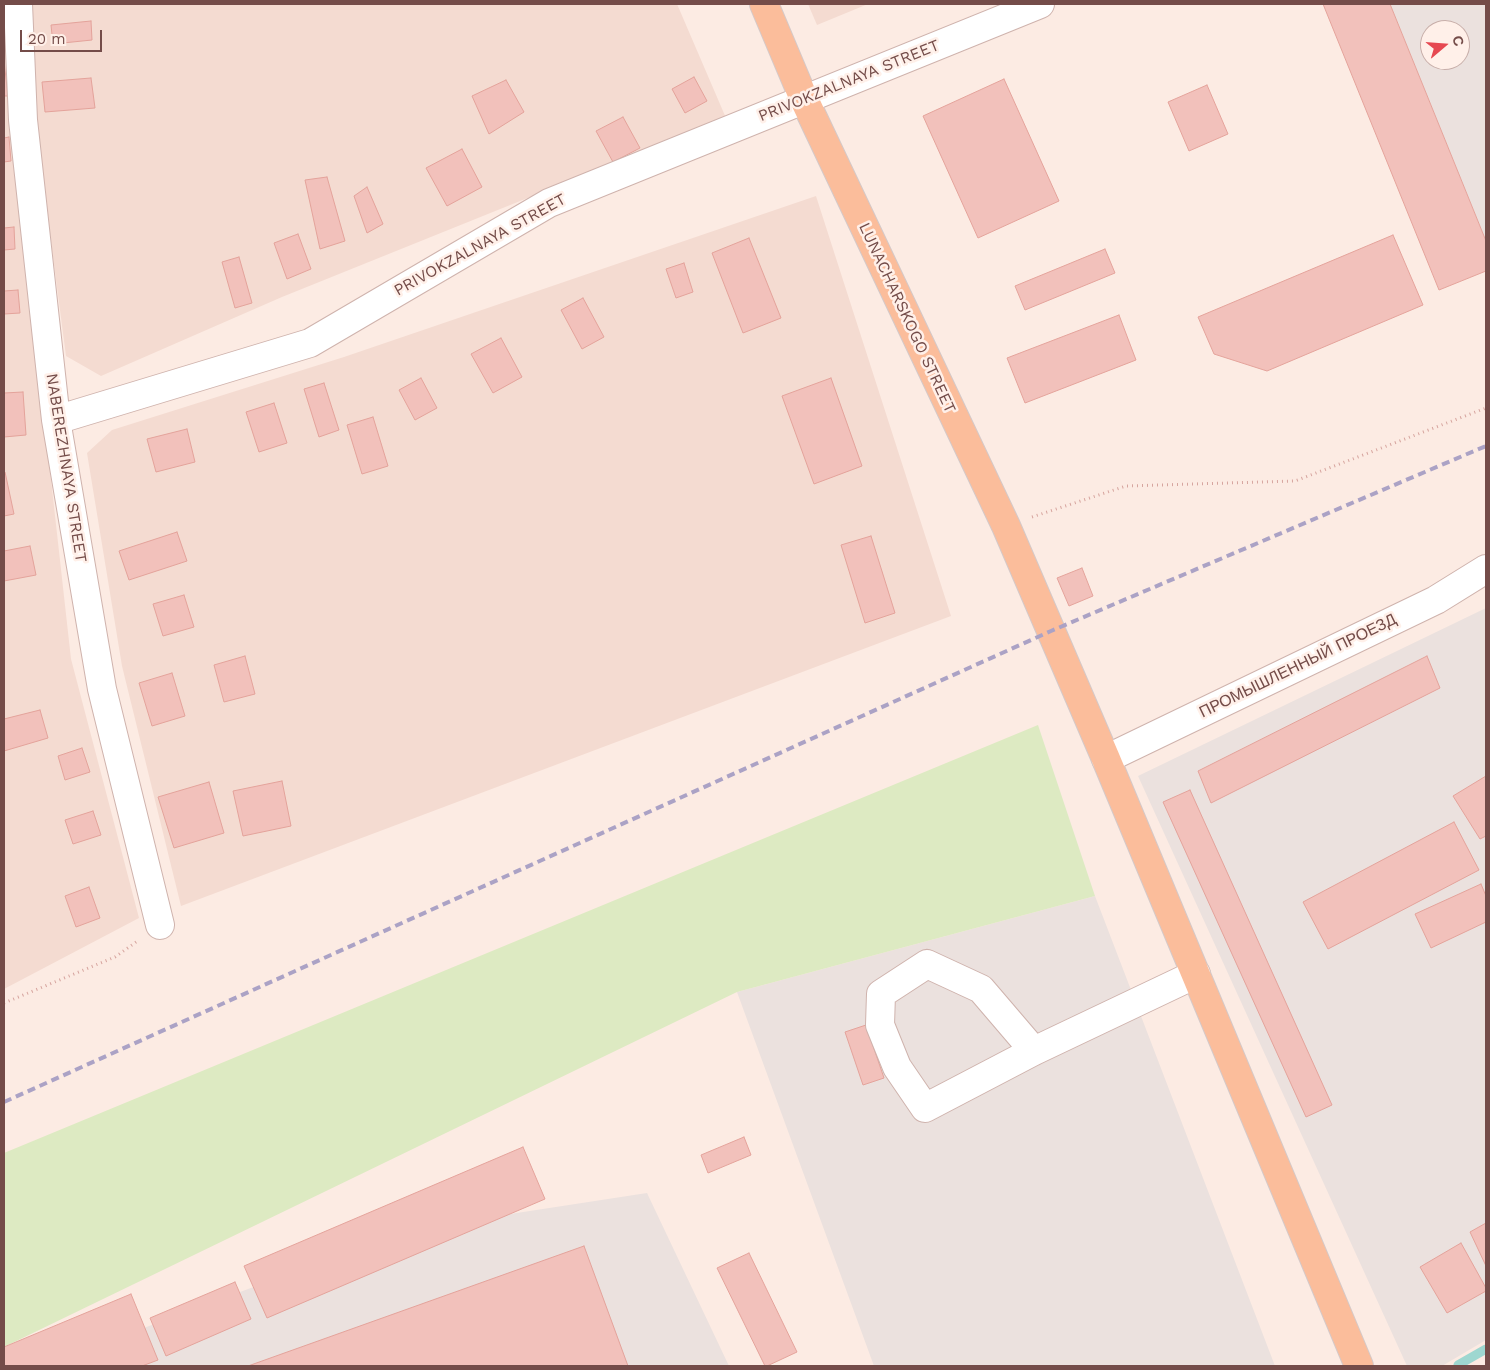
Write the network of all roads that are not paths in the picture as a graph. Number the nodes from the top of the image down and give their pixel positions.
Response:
1 (18, 4) edge
2 (764, 4) edge
3 (1040, 4) edge
4 (804, 99) junction
5 (56, 420) junction
6 (1486, 569) edge
7 (1106, 759) junction
8 (160, 925) road end
9 (1196, 974) junction
10 (1034, 1051) junction
11 (1359, 1366) edge

1 - 5 street, NABEREZHNAYA STREET
2 - 4 main road, LUNACHARSKOGO STREET
3 - 4 street, PRIVOKZALNAYA STREET
4 - 5 street, PRIVOKZALNAYA STREET
4 - 7 main road, LUNACHARSKOGO STREET
5 - 8 street, NABEREZHNAYA STREET
6 - 7 street, ПРОМЫШЛЕННЫЙ ПРОЕЗД
7 - 9 main road, LUNACHARSKOGO STREET
9 - 10 street
9 - 11 main road, LUNACHARSKOGO STREET
10 - 10 street

